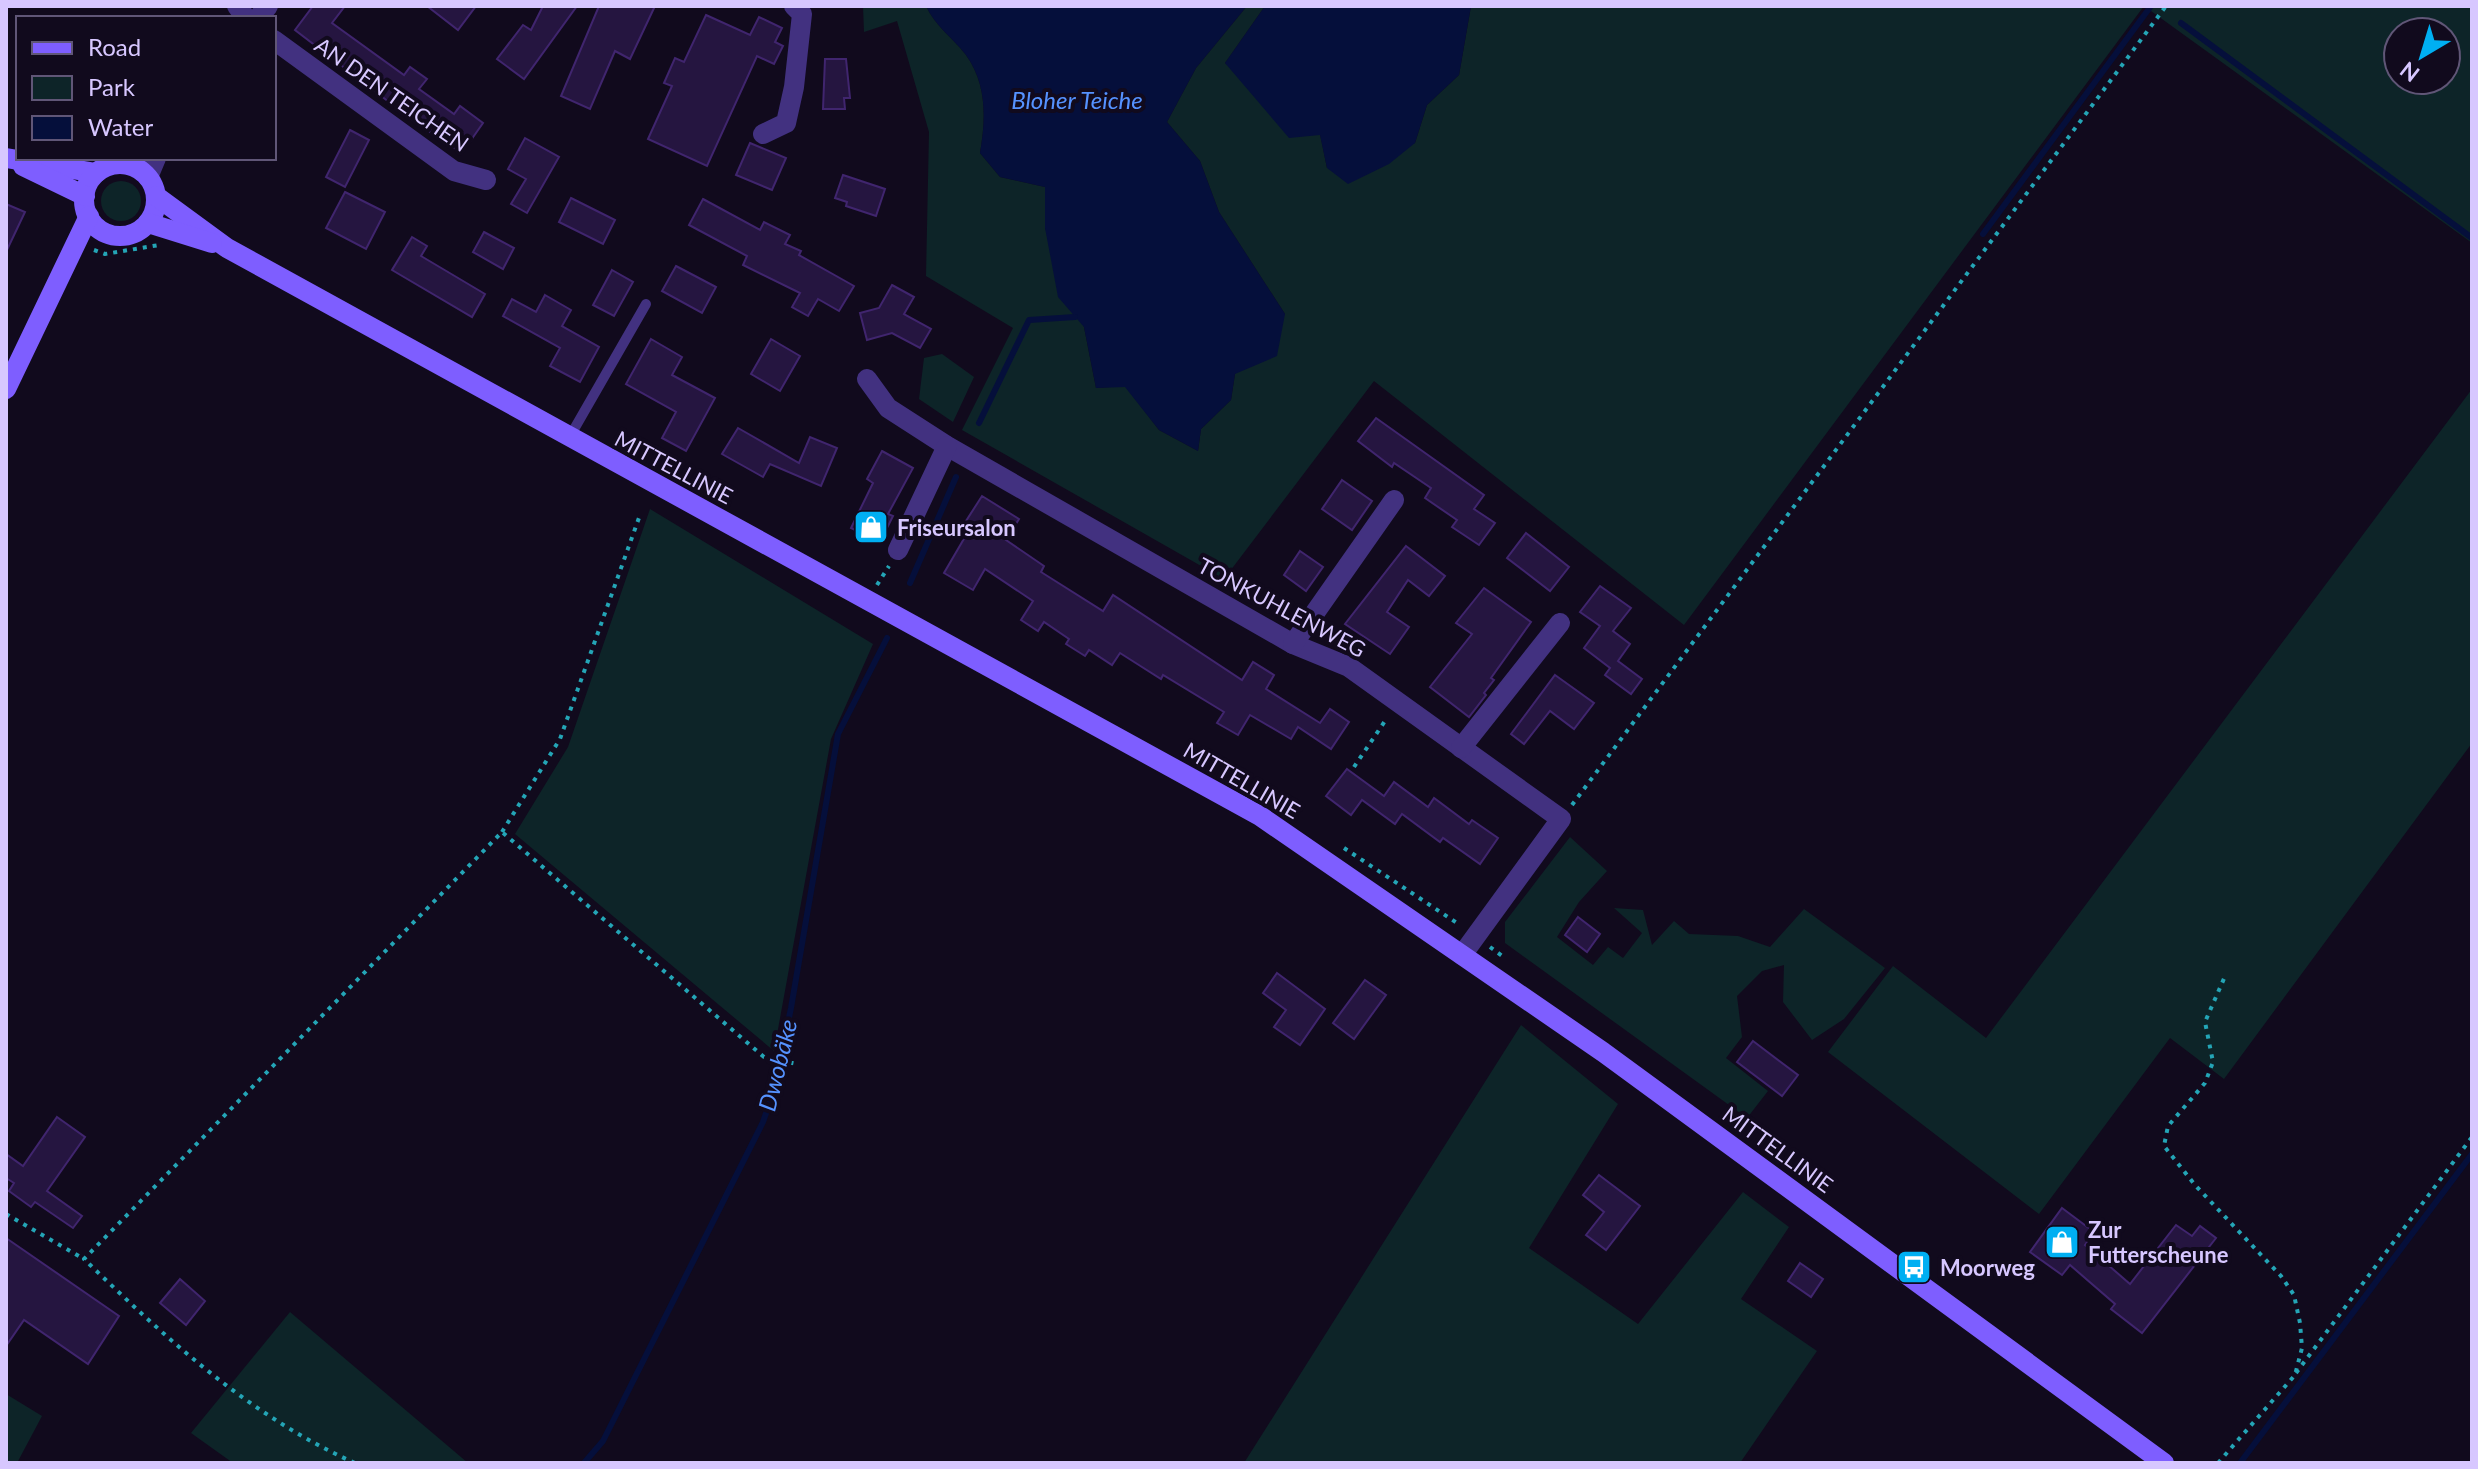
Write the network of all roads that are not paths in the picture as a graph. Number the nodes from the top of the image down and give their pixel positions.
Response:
1 (794, 6) edge
2 (276, 41) edge
3 (763, 134) dead end
4 (7, 159) edge
5 (132, 161) edge
6 (96, 173) junction
7 (153, 177) edge
8 (486, 180) dead end
9 (85, 196) junction
10 (89, 216) junction
11 (148, 223) junction
12 (97, 239) junction
13 (227, 248) junction
14 (61, 270) junction
15 (646, 304) dead end
16 (867, 379) dead end
17 (6, 389) edge
18 (569, 438) junction
19 (947, 446) junction
20 (1394, 500) dead end
21 (898, 550) dead end
22 (1560, 623) dead end
23 (1293, 644) junction
24 (1461, 748) junction
25 (1462, 955) junction
26 (2164, 1463) edge

1 - 3 street
2 - 8 street, AN DEN TEICHEN
4 - 6 street
4 - 9 street
5 - 6 street
5 - 7 street
6 - 9 street
7 - 11 street
7 - 13 street, MITTELLINIE
9 - 10 street
10 - 12 street
10 - 14 street
11 - 12 street
11 - 13 street, MITTELLINIE
12 - 14 street
13 - 18 street, MITTELLINIE
14 - 17 street
15 - 18 lane
16 - 19 street, TONKUHLENWEG
18 - 25 street, MITTELLINIE
19 - 21 street
19 - 23 street, TONKUHLENWEG
20 - 23 street
22 - 24 street
23 - 24 street, TONKUHLENWEG
24 - 25 street, TONKUHLENWEG
25 - 26 street, MITTELLINIE

